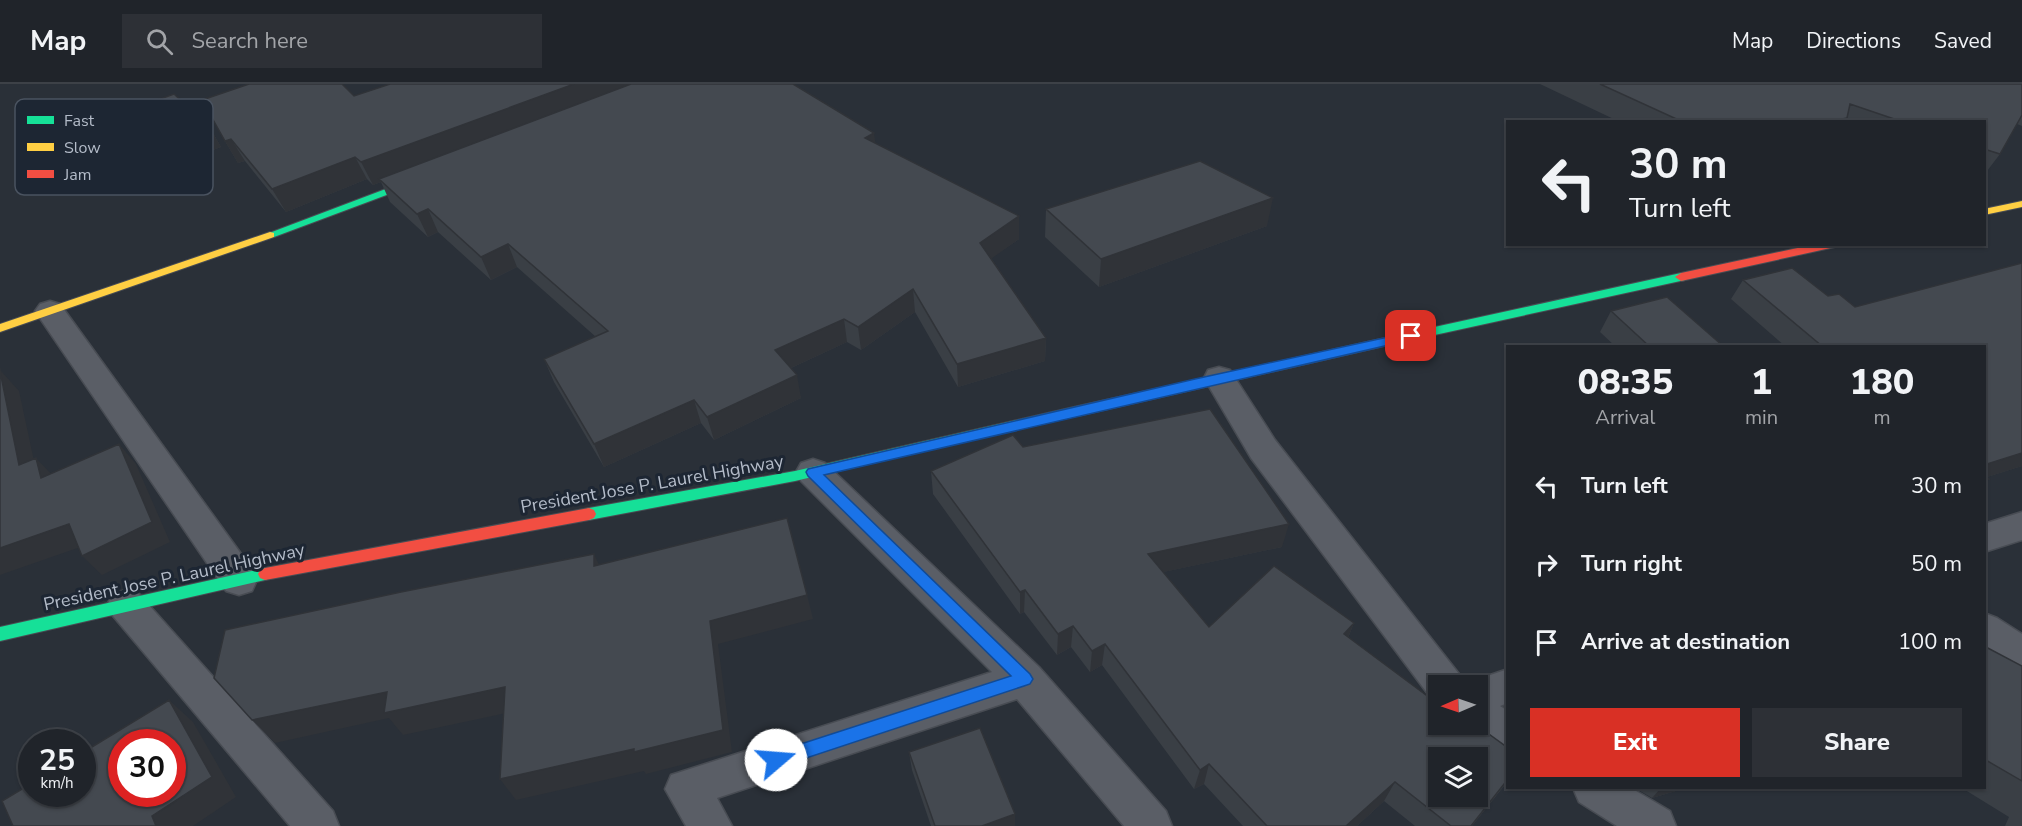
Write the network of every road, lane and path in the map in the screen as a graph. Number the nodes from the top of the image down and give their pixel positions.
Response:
1 (439, 172) edge
2 (2022, 204) edge
3 (1986, 212) edge
4 (1827, 246) edge
5 (50, 311) junction
6 (0, 328) edge
7 (1219, 378) junction
8 (813, 472) junction
9 (2022, 526) edge
10 (1986, 536) edge
11 (239, 580) junction
12 (126, 605) junction
13 (1986, 630) edge
14 (0, 634) edge
15 (2022, 654) edge
16 (1437, 675) edge
17 (1024, 679) junction
18 (1506, 687) edge
19 (1488, 693) edge
20 (1488, 720) edge
21 (1506, 732) edge
22 (1596, 789) edge
23 (318, 826) edge
24 (711, 826) edge
25 (1151, 826) edge
26 (1655, 826) edge

1 - 5 main road
2 - 3 main road
4 - 7 main road, President Jose P. Laurel Highway
5 - 6 main road
5 - 11 street
7 - 8 main road, President Jose P. Laurel Highway
7 - 16 street
8 - 11 main road, President Jose P. Laurel Highway
8 - 17 street
9 - 10 street
11 - 12 main road, President Jose P. Laurel Highway
12 - 14 main road, President Jose P. Laurel Highway
12 - 23 street
13 - 15 street
17 - 24 street
17 - 25 street
18 - 19 street
20 - 21 street
22 - 26 street

